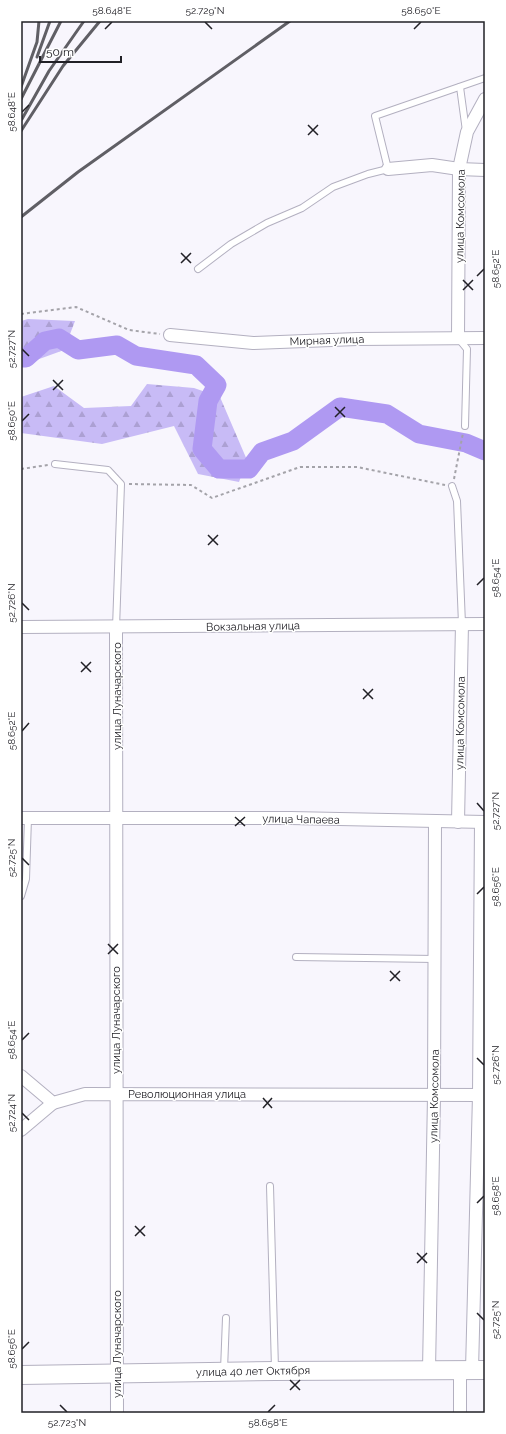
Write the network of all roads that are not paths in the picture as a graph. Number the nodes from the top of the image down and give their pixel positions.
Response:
1 (485, 78) edge
2 (460, 87) junction
3 (485, 99) edge
4 (467, 132) junction
5 (388, 168) junction
6 (459, 169) junction
7 (485, 170) edge
8 (198, 269) dead end
9 (170, 335) road end
10 (458, 338) junction
11 (485, 338) edge
12 (465, 426) road end
13 (55, 464) road end
14 (452, 486) road end
15 (462, 624) junction
16 (485, 624) edge
17 (21, 627) edge
18 (116, 628) junction
19 (24, 818) edge
20 (118, 818) junction
21 (435, 822) junction
22 (458, 822) junction
23 (483, 822) edge
24 (21, 896) edge
25 (482, 953) edge
26 (296, 957) dead end
27 (435, 959) junction
28 (21, 1076) edge
29 (116, 1094) junction
30 (482, 1095) edge
31 (434, 1096) junction
32 (53, 1103) junction
33 (21, 1130) edge
34 (270, 1186) dead end
35 (226, 1318) dead end
36 (429, 1370) junction
37 (472, 1370) edge
38 (275, 1371) junction
39 (224, 1372) junction
40 (118, 1374) junction
41 (23, 1377) edge
42 (117, 1413) edge
43 (460, 1413) edge

1 - 2 lane
2 - 4 lane
2 - 5 lane
3 - 4 street, улица Комсомола
4 - 6 street, улица Комсомола
5 - 6 street
5 - 8 lane
6 - 7 street
6 - 10 street, улица Комсомола
9 - 10 street, Мирная улица
10 - 11 street, Мирная улица
10 - 12 lane
13 - 18 lane
14 - 15 lane
15 - 16 street, Вокзальная улица
15 - 18 street, Вокзальная улица
15 - 22 street, улица Комсомола
17 - 18 street, Вокзальная улица
18 - 20 street, улица Луначарского
19 - 20 street, улица Чапаева
19 - 24 lane
20 - 21 street, улица Чапаева
20 - 29 street, улица Луначарского
21 - 22 street, улица Чапаева
21 - 27 street, улица Комсомола
22 - 23 street, улица Чапаева
23 - 25 street
25 - 30 street
26 - 27 lane
27 - 31 street, улица Комсомола
28 - 32 street
29 - 31 street, Революционная улица
29 - 32 street, Революционная улица
29 - 40 street, улица Луначарского
30 - 31 street, Революционная улица
30 - 37 street
31 - 36 street, улица Комсомола
32 - 33 street
34 - 38 lane
35 - 39 lane
36 - 37 main road, улица 40 лет Октября
36 - 38 main road, улица 40 лет Октября
37 - 43 street
38 - 39 main road, улица 40 лет Октября
39 - 40 main road, улица 40 лет Октября
40 - 41 main road, улица 40 лет Октября
40 - 42 street, улица Луначарского

